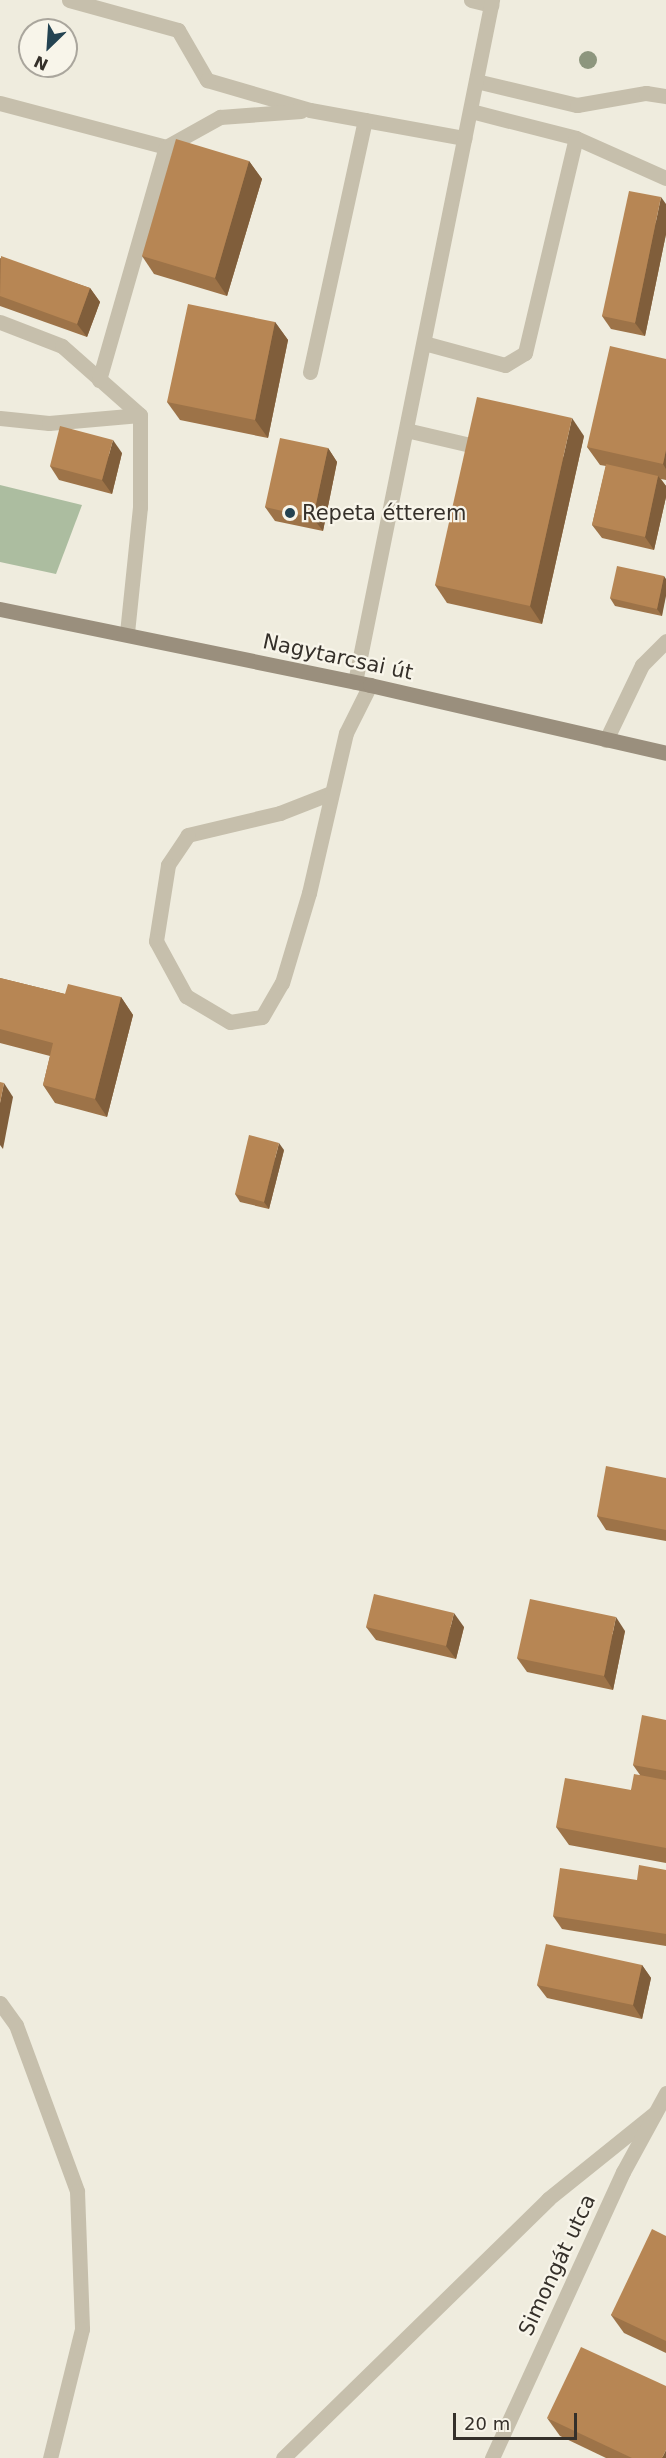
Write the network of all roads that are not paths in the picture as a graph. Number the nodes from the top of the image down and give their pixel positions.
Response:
1 (69, 0) edge
2 (471, 0) edge
3 (491, 2) edge
4 (476, 81) junction
5 (666, 96) edge
6 (0, 103) edge
7 (310, 110) junction
8 (471, 111) junction
9 (365, 120) junction
10 (464, 138) junction
11 (576, 138) junction
12 (166, 147) junction
13 (666, 178) edge
14 (0, 322) edge
15 (424, 343) junction
16 (310, 372) dead end
17 (99, 380) junction
18 (140, 415) junction
19 (0, 418) edge
20 (406, 430) junction
21 (470, 445) edge
22 (0, 609) edge
23 (127, 633) junction
24 (666, 642) edge
25 (363, 683) junction
26 (606, 740) junction
27 (666, 753) edge
28 (331, 792) junction
29 (0, 2003) edge
30 (666, 2093) edge
31 (655, 2113) junction
32 (50, 2458) edge
33 (283, 2458) edge
34 (492, 2458) edge

1 - 7 street
2 - 3 street
3 - 4 street
4 - 5 street
4 - 8 street
6 - 12 street
7 - 9 street
7 - 12 street
8 - 10 street
8 - 11 street
9 - 10 street
9 - 16 street
10 - 15 street
11 - 13 street
11 - 15 street
12 - 17 street
14 - 17 street
15 - 20 street
17 - 18 street
18 - 19 street
18 - 23 street
20 - 21 street
20 - 25 street
22 - 23 main road, Nagytarcsai út
23 - 25 main road, Nagytarcsai út
24 - 26 street
25 - 26 main road, Nagytarcsai út
25 - 28 street
26 - 27 main road, Nagytarcsai út
28 - 28 street
29 - 32 street
30 - 31 street, Simongát utca
31 - 33 street
31 - 34 street, Simongát utca

